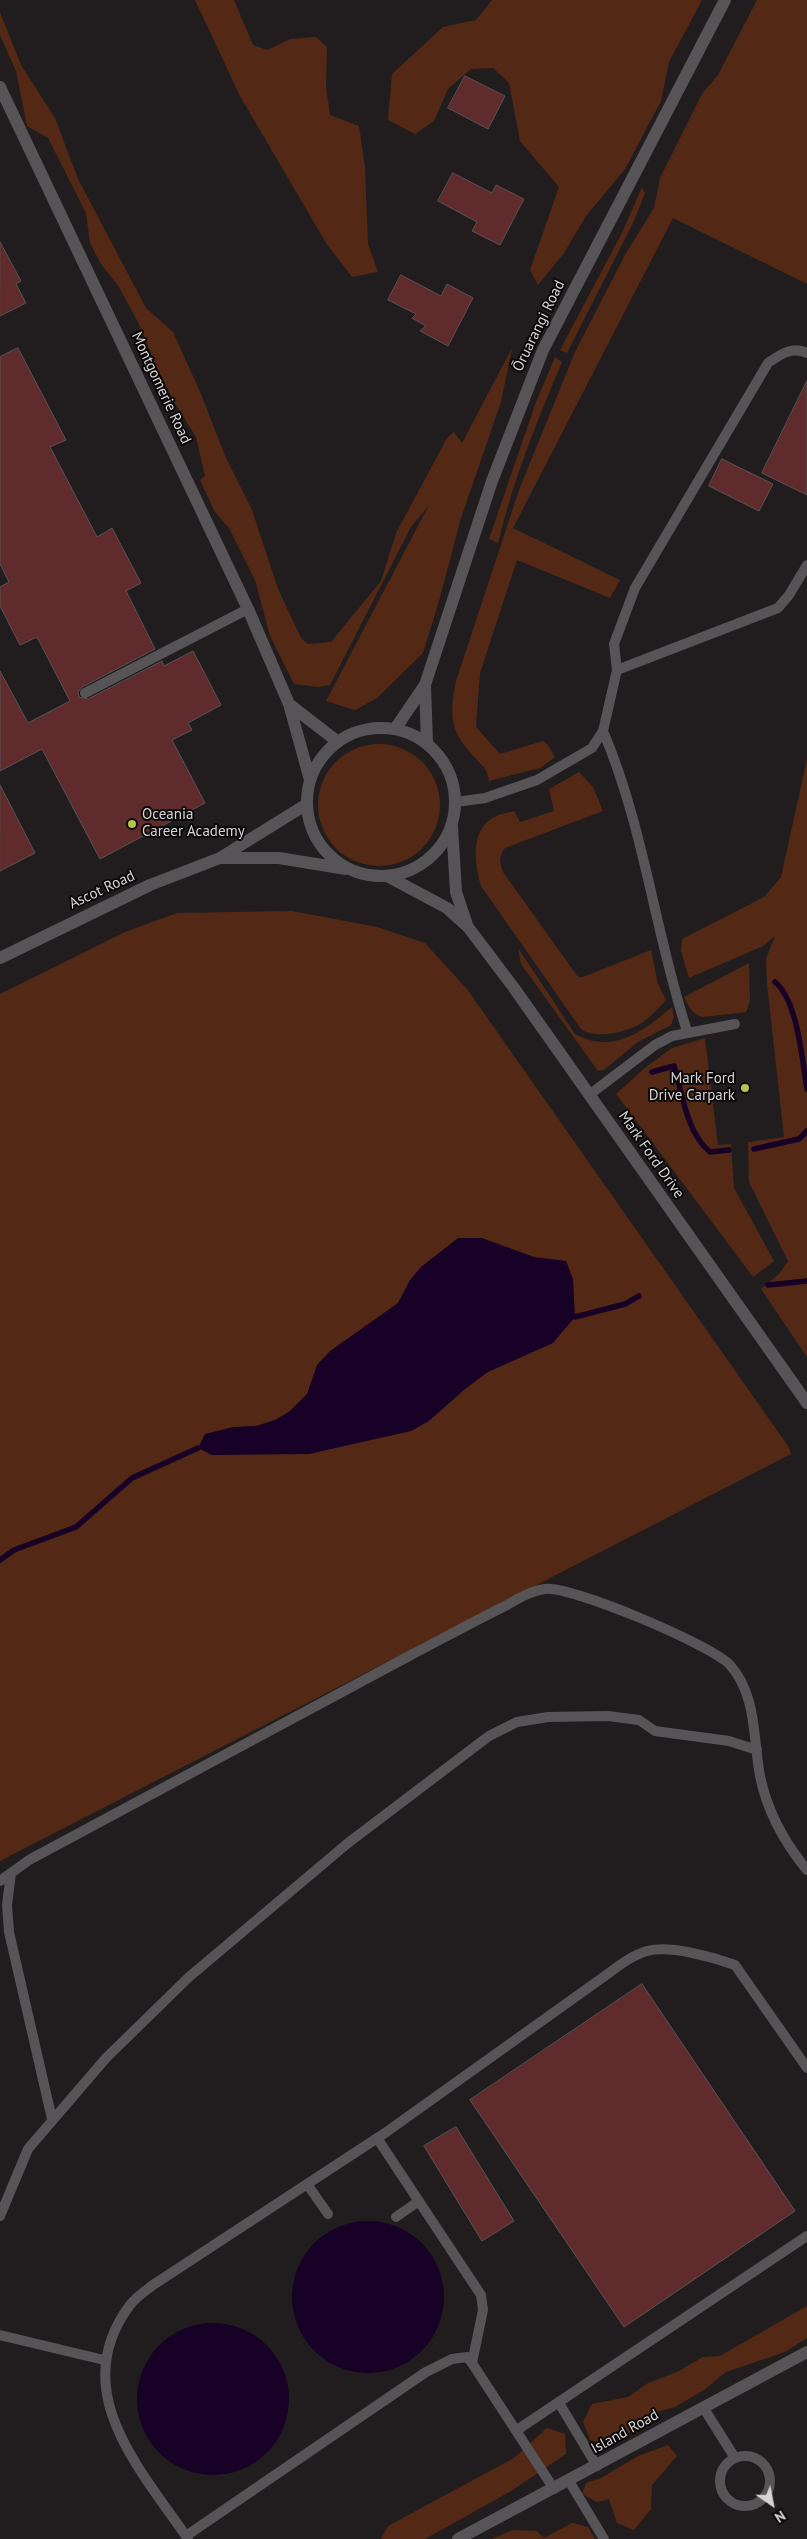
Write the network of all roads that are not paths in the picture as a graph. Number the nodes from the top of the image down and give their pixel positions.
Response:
1 (724, 0) edge
2 (0, 87) edge
3 (807, 353) edge
4 (807, 565) edge
5 (248, 610) junction
6 (617, 670) junction
7 (425, 685) junction
8 (85, 693) dead end
9 (289, 704) junction
10 (395, 729) junction
11 (603, 731) junction
12 (338, 742) junction
13 (427, 743) junction
14 (310, 780) junction
15 (456, 802) junction
16 (307, 804) junction
17 (452, 826) junction
18 (220, 858) junction
19 (349, 869) junction
20 (387, 876) junction
21 (468, 927) junction
22 (0, 958) edge
23 (735, 1024) dead end
24 (687, 1032) junction
25 (588, 1095) junction
26 (807, 1404) edge
27 (757, 1750) junction
28 (807, 1870) edge
29 (11, 1873) junction
30 (0, 1881) edge
31 (807, 2068) edge
32 (52, 2119) junction
33 (377, 2138) junction
34 (307, 2184) junction
35 (420, 2201) junction
36 (328, 2214) dead end
37 (0, 2216) edge
38 (396, 2217) dead end
39 (807, 2236) edge
40 (0, 2335) edge
41 (807, 2352) edge
42 (104, 2360) junction
43 (472, 2363) junction
44 (559, 2403) junction
45 (703, 2407) junction
46 (518, 2430) junction
47 (735, 2458) junction
48 (597, 2466) junction
49 (569, 2481) junction
50 (554, 2489) junction
51 (187, 2537) edge
52 (458, 2539) edge
53 (604, 2539) edge

1 - 7 street, Ōruarangi Road
2 - 5 street, Montgomerie Road
3 - 6 lane
4 - 6 lane
5 - 8 lane
5 - 9 street, Montgomerie Road
6 - 11 lane
7 - 10 street, Ōruarangi Road
7 - 13 street, Ōruarangi Road
9 - 12 street, Montgomerie Road
9 - 14 street, Montgomerie Road
10 - 12 street
10 - 13 street
11 - 15 lane
11 - 24 lane
12 - 14 street
13 - 15 street
14 - 16 street
15 - 17 street
16 - 18 street, Ascot Road
16 - 19 street
17 - 20 street
17 - 21 street, Mark Ford Drive
18 - 19 street, Ascot Road
18 - 22 street, Ascot Road
19 - 20 street
20 - 21 street, Mark Ford Drive
21 - 25 street, Mark Ford Drive
23 - 24 lane
24 - 25 lane
25 - 26 street, Mark Ford Drive
27 - 28 lane
27 - 29 lane
27 - 32 lane
29 - 30 lane
29 - 32 lane
31 - 33 lane
32 - 37 lane
33 - 34 lane
33 - 35 lane
34 - 36 lane
34 - 42 lane
35 - 38 lane
35 - 43 lane
39 - 44 lane
40 - 42 lane
41 - 45 street, Island Road
42 - 51 lane
43 - 46 lane
43 - 51 lane
44 - 46 lane
44 - 48 lane
45 - 47 lane
45 - 48 street, Island Road
46 - 50 lane
47 - 47 lane
48 - 49 street, Island Road
49 - 50 street, Island Road
49 - 53 lane
50 - 52 street, Island Road

